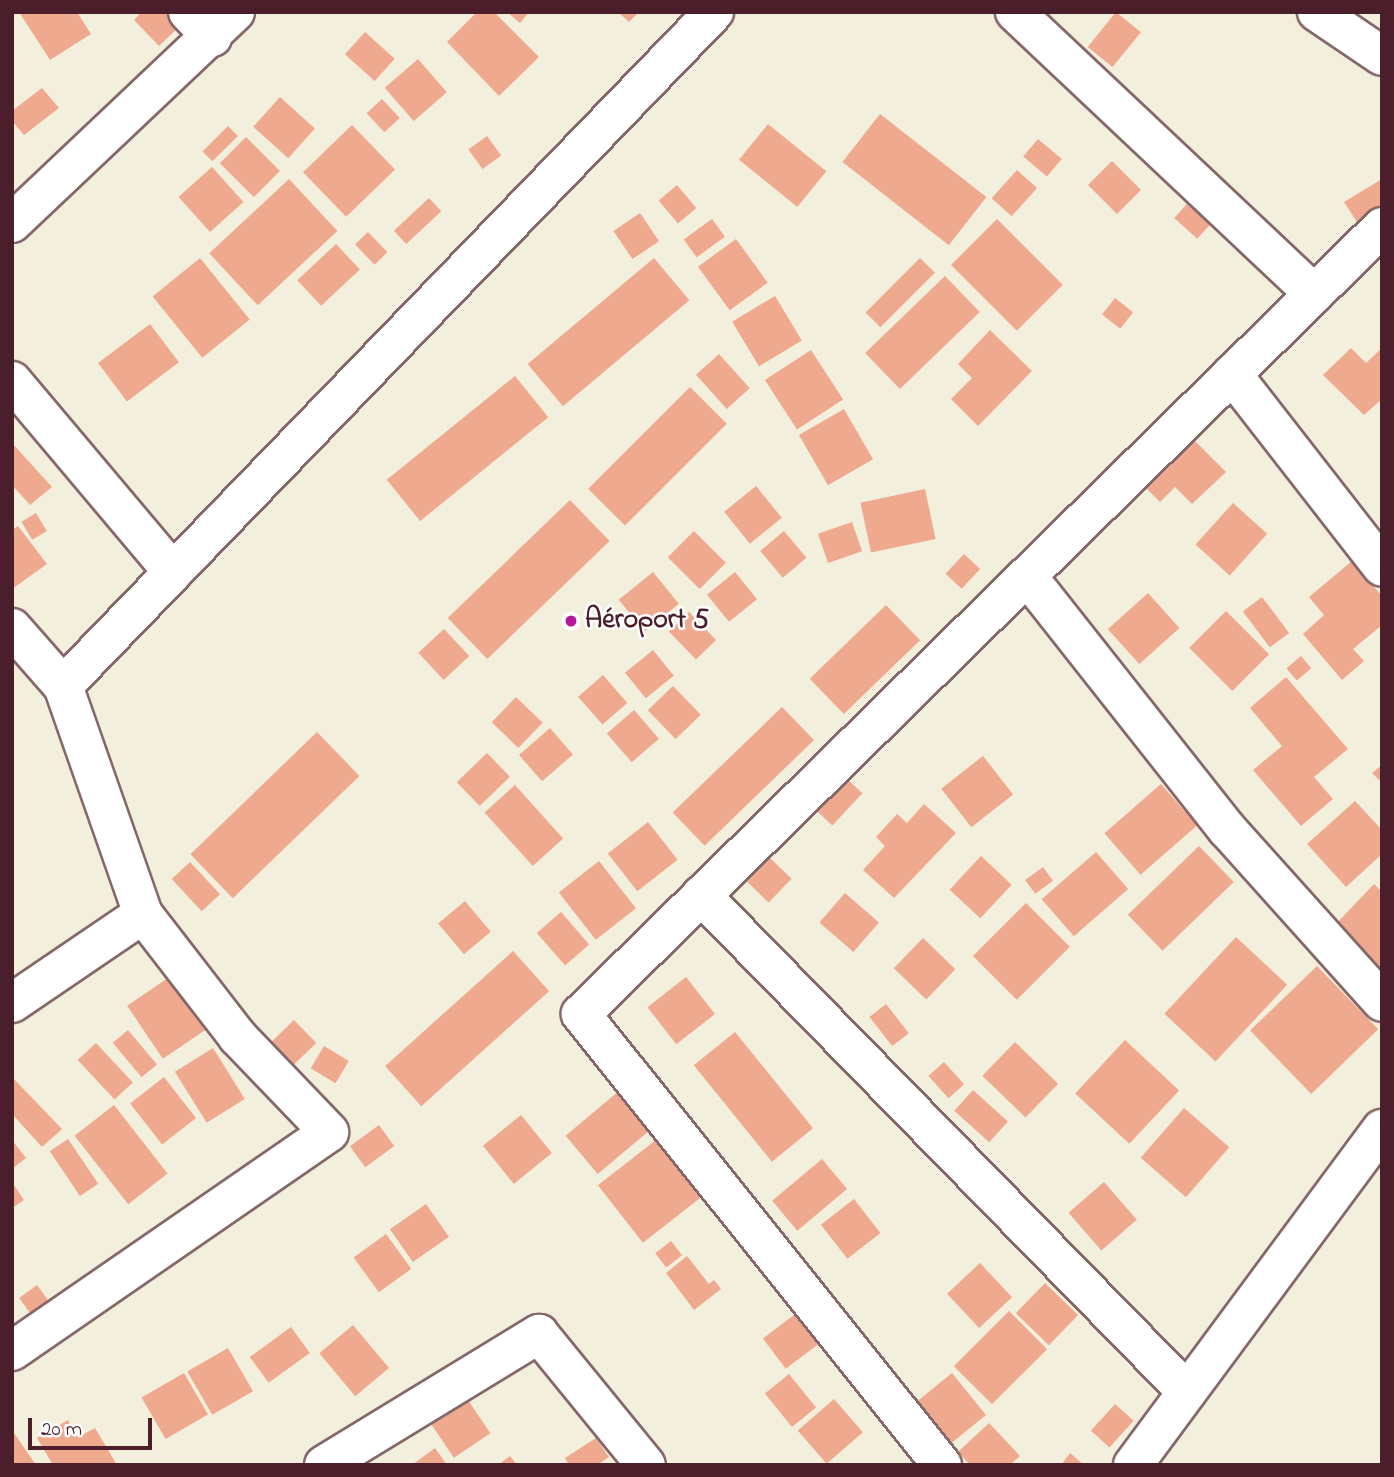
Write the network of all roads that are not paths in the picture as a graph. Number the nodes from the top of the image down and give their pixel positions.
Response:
1 (714, 12) edge
2 (1015, 12) edge
3 (1317, 12) edge
4 (212, 21) edge
5 (1382, 56) edge
6 (12, 223) edge
7 (1382, 227) edge
8 (1314, 294) junction
9 (1232, 374) junction
10 (12, 381) edge
11 (1382, 567) edge
12 (173, 572) junction
13 (1027, 576) junction
14 (12, 628) edge
15 (63, 686) junction
16 (701, 895) junction
17 (143, 914) junction
18 (1382, 1002) edge
19 (12, 1003) edge
20 (1382, 1129) edge
21 (12, 1351) edge
22 (1186, 1391) junction
23 (324, 1465) edge
24 (646, 1465) edge
25 (942, 1465) edge
26 (1133, 1465) edge

1 - 12 street
2 - 8 street
3 - 5 street
4 - 6 street
7 - 8 street
8 - 9 street
9 - 11 street
9 - 13 street
10 - 12 street
12 - 15 street
13 - 16 street
13 - 18 street
14 - 15 street
15 - 17 street
16 - 22 street
16 - 25 street
17 - 19 street
17 - 21 street
20 - 22 street
22 - 26 street
23 - 24 street

